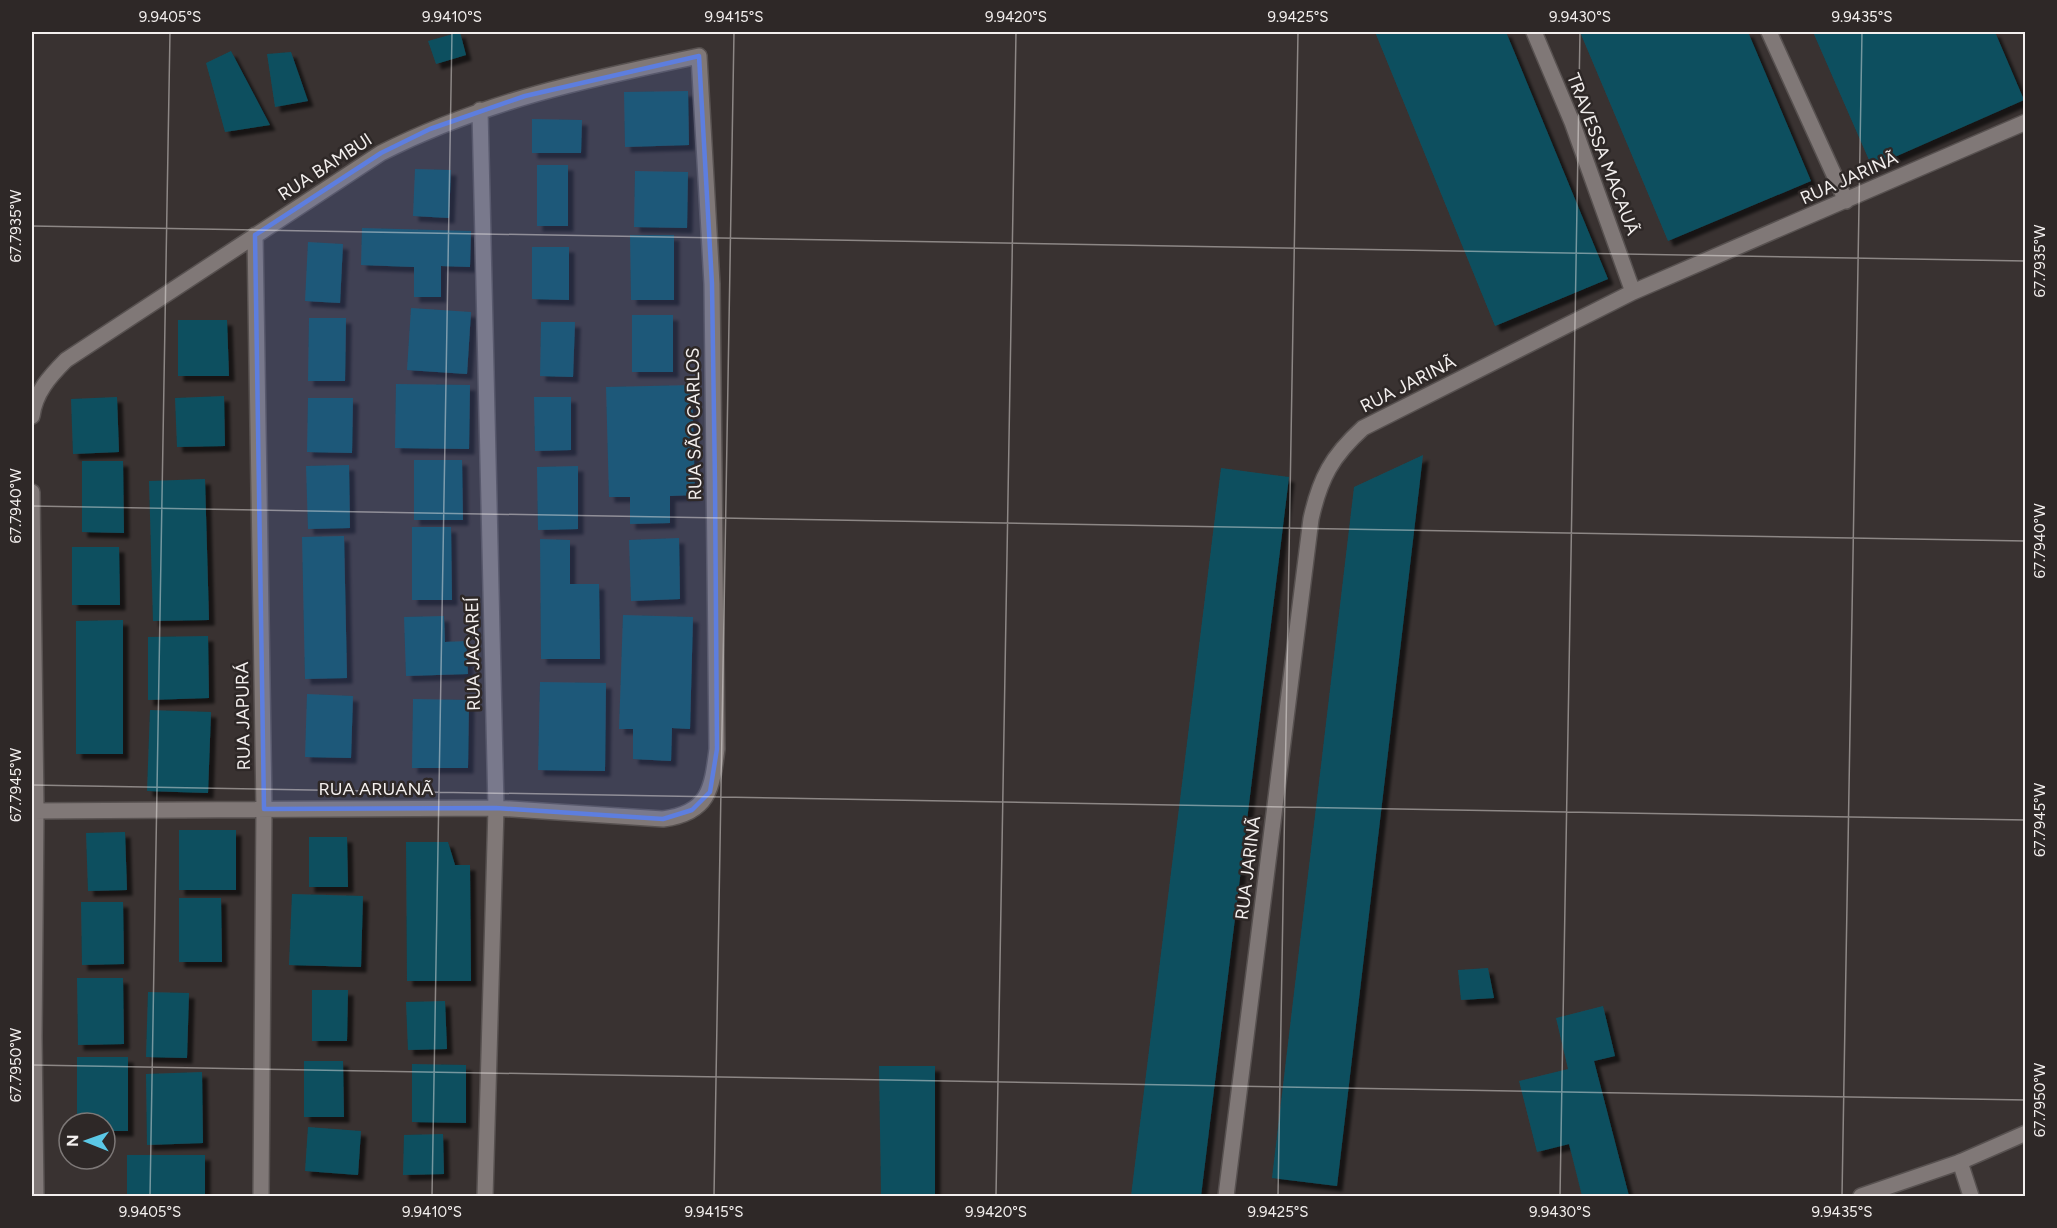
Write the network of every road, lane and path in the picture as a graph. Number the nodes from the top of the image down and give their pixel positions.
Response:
1 (1534, 32) edge
2 (1769, 32) edge
3 (699, 56) joint
4 (480, 110) junction
5 (2025, 122) edge
6 (1846, 201) junction
7 (255, 235) junction
8 (1633, 292) junction
9 (32, 416) edge
10 (32, 492) edge
11 (710, 792) joint
12 (496, 808) junction
13 (264, 809) junction
14 (34, 811) edge
15 (33, 1037) edge
16 (2025, 1133) edge
17 (1960, 1162) junction
18 (36, 1197) edge
19 (261, 1197) edge
20 (485, 1197) edge
21 (1227, 1197) edge
22 (1861, 1197) edge
23 (1971, 1197) edge

1 - 8 street, TRAVESSA MACAUÃ
2 - 6 street
3 - 4 street, RUA BAMBUI
3 - 11 street, RUA SÃO CARLOS
4 - 7 street, RUA BAMBUI
4 - 12 street, RUA JACAREÍ
5 - 6 street, RUA JARINÃ
6 - 8 street, RUA JARINÃ
7 - 9 street, RUA BAMBUI
7 - 13 street, RUA JAPURÁ
8 - 21 street, RUA JARINÃ
10 - 14 street
11 - 12 street, RUA ARUANÃ
12 - 13 street, RUA ARUANÃ
12 - 20 street, RUA JACAREÍ
13 - 14 street, RUA ARUANÃ
13 - 19 street, RUA JAPURÁ
14 - 15 street
15 - 18 street
16 - 17 street
17 - 22 street
17 - 23 street

